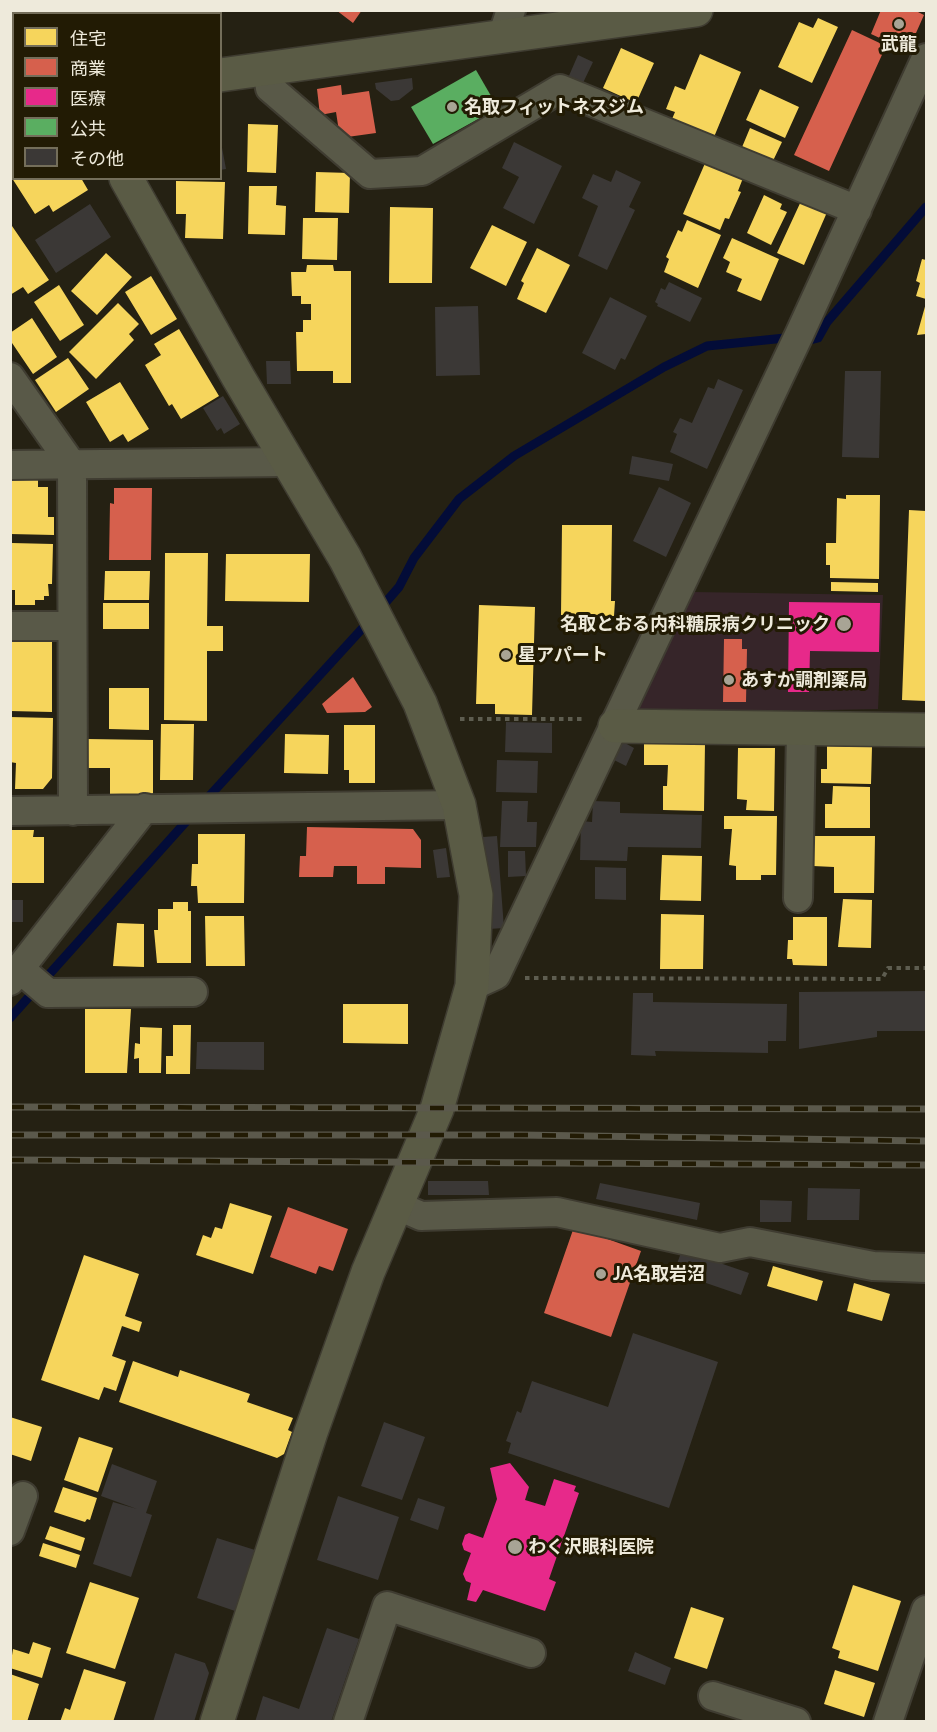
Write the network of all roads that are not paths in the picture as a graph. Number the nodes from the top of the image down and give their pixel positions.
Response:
1 (696, 10) edge
2 (507, 24) edge
3 (927, 58) edge
4 (267, 69) junction
5 (222, 75) edge
6 (127, 180) edge
7 (857, 210) junction
8 (10, 377) edge
9 (288, 462) junction
10 (10, 465) edge
11 (72, 465) junction
12 (10, 626) edge
13 (72, 626) junction
14 (616, 723) junction
15 (927, 730) edge
16 (801, 731) junction
17 (459, 805) junction
18 (145, 808) junction
19 (10, 811) edge
20 (73, 811) junction
21 (798, 898) dead end
22 (18, 974) edge
23 (484, 981) junction
24 (193, 992) dead end
25 (396, 1205) junction
26 (927, 1268) edge
27 (23, 1496) dead end
28 (10, 1532) edge
29 (927, 1610) edge
30 (531, 1653) dead end
31 (713, 1696) dead end
32 (218, 1722) edge
33 (348, 1722) edge
34 (796, 1722) edge
35 (888, 1722) edge

1 - 2 street
2 - 4 street
3 - 7 street
4 - 5 street
4 - 7 street
6 - 9 street
7 - 14 street
8 - 11 street
9 - 11 street
9 - 17 street
10 - 11 street
11 - 13 street
12 - 13 street
13 - 20 street
14 - 16 street
14 - 23 street
15 - 16 street
16 - 21 street
17 - 18 street
17 - 23 street
18 - 20 street
18 - 22 street
19 - 20 street
22 - 24 street
23 - 25 street
25 - 26 street
25 - 32 street
27 - 28 street
29 - 35 street
30 - 33 street
31 - 34 street

